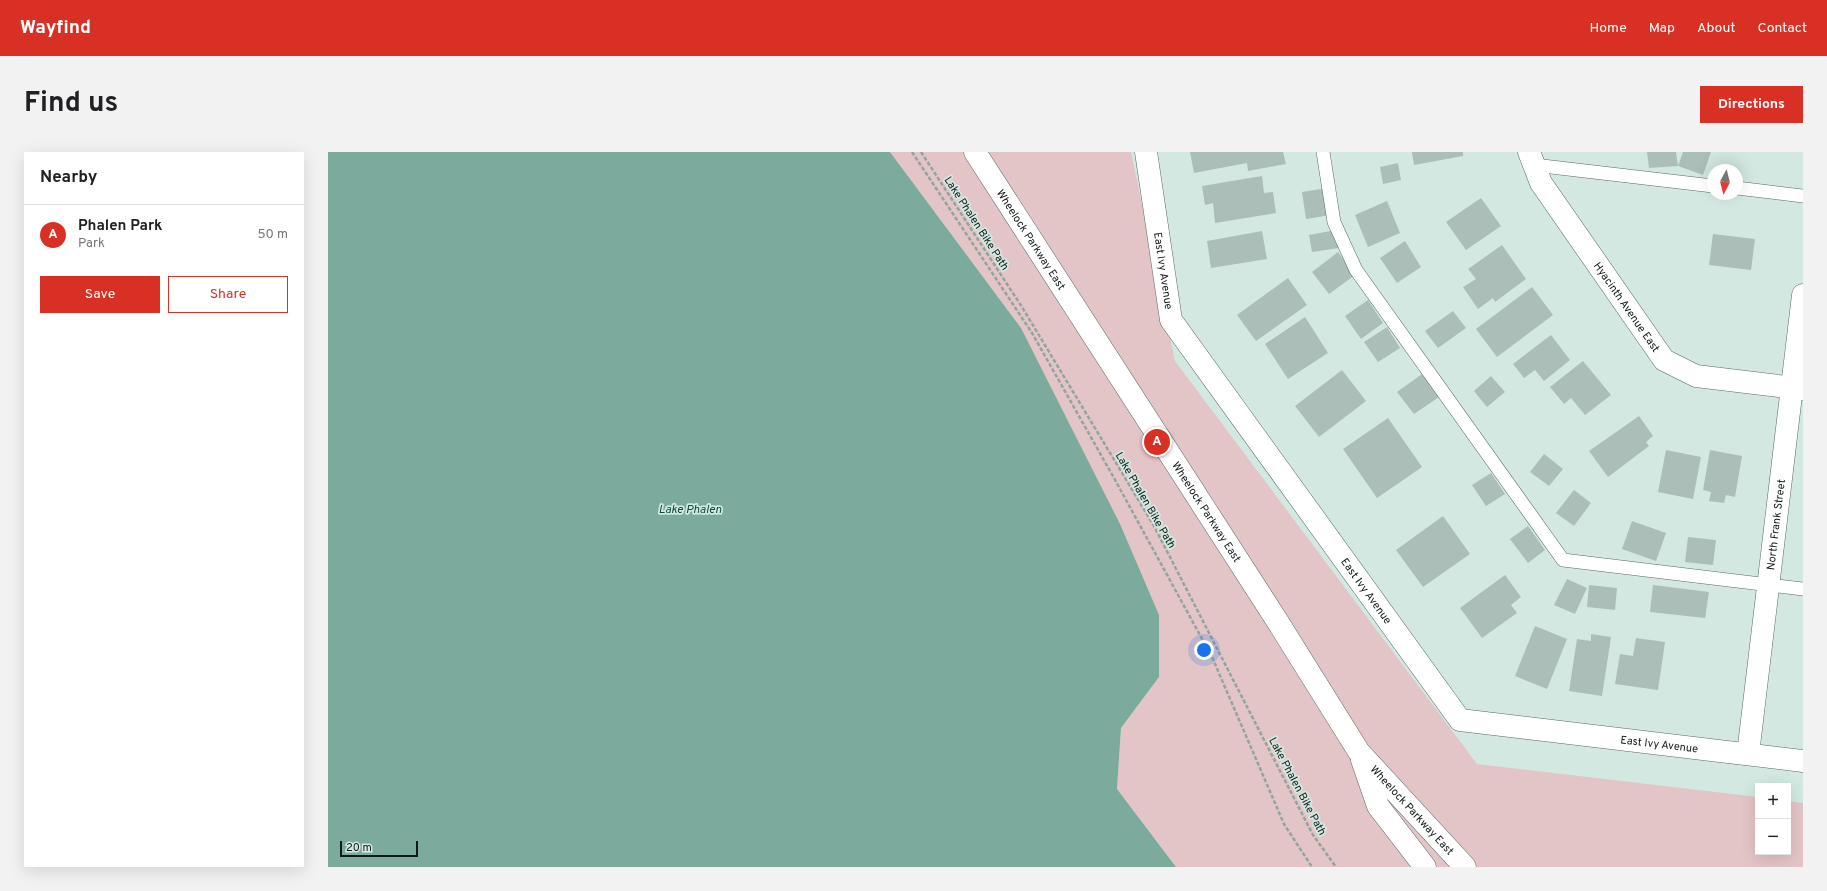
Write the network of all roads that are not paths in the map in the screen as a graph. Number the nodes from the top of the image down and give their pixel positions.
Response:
1 (975, 152) edge
2 (1146, 152) edge
3 (1323, 152) edge
4 (1531, 158) edge
5 (1707, 185) edge
6 (1743, 189) edge
7 (1803, 196) edge
8 (1803, 295) edge
9 (1797, 389) edge
10 (1768, 585) junction
11 (1803, 589) edge
12 (1359, 752) junction
13 (1748, 754) junction
14 (1803, 761) edge
15 (1425, 867) edge
16 (1465, 867) edge

1 - 12 street, Wheelock Parkway East
2 - 13 street, East Ivy Avenue
3 - 10 lane
4 - 5 lane
4 - 9 street, Hyacinth Avenue East
6 - 7 lane
8 - 9 street, North Frank Street
9 - 10 street, North Frank Street
10 - 11 lane
10 - 13 street, North Frank Street
12 - 15 street, Wheelock Parkway East
12 - 16 street, Wheelock Parkway East
13 - 14 street, East Ivy Avenue

